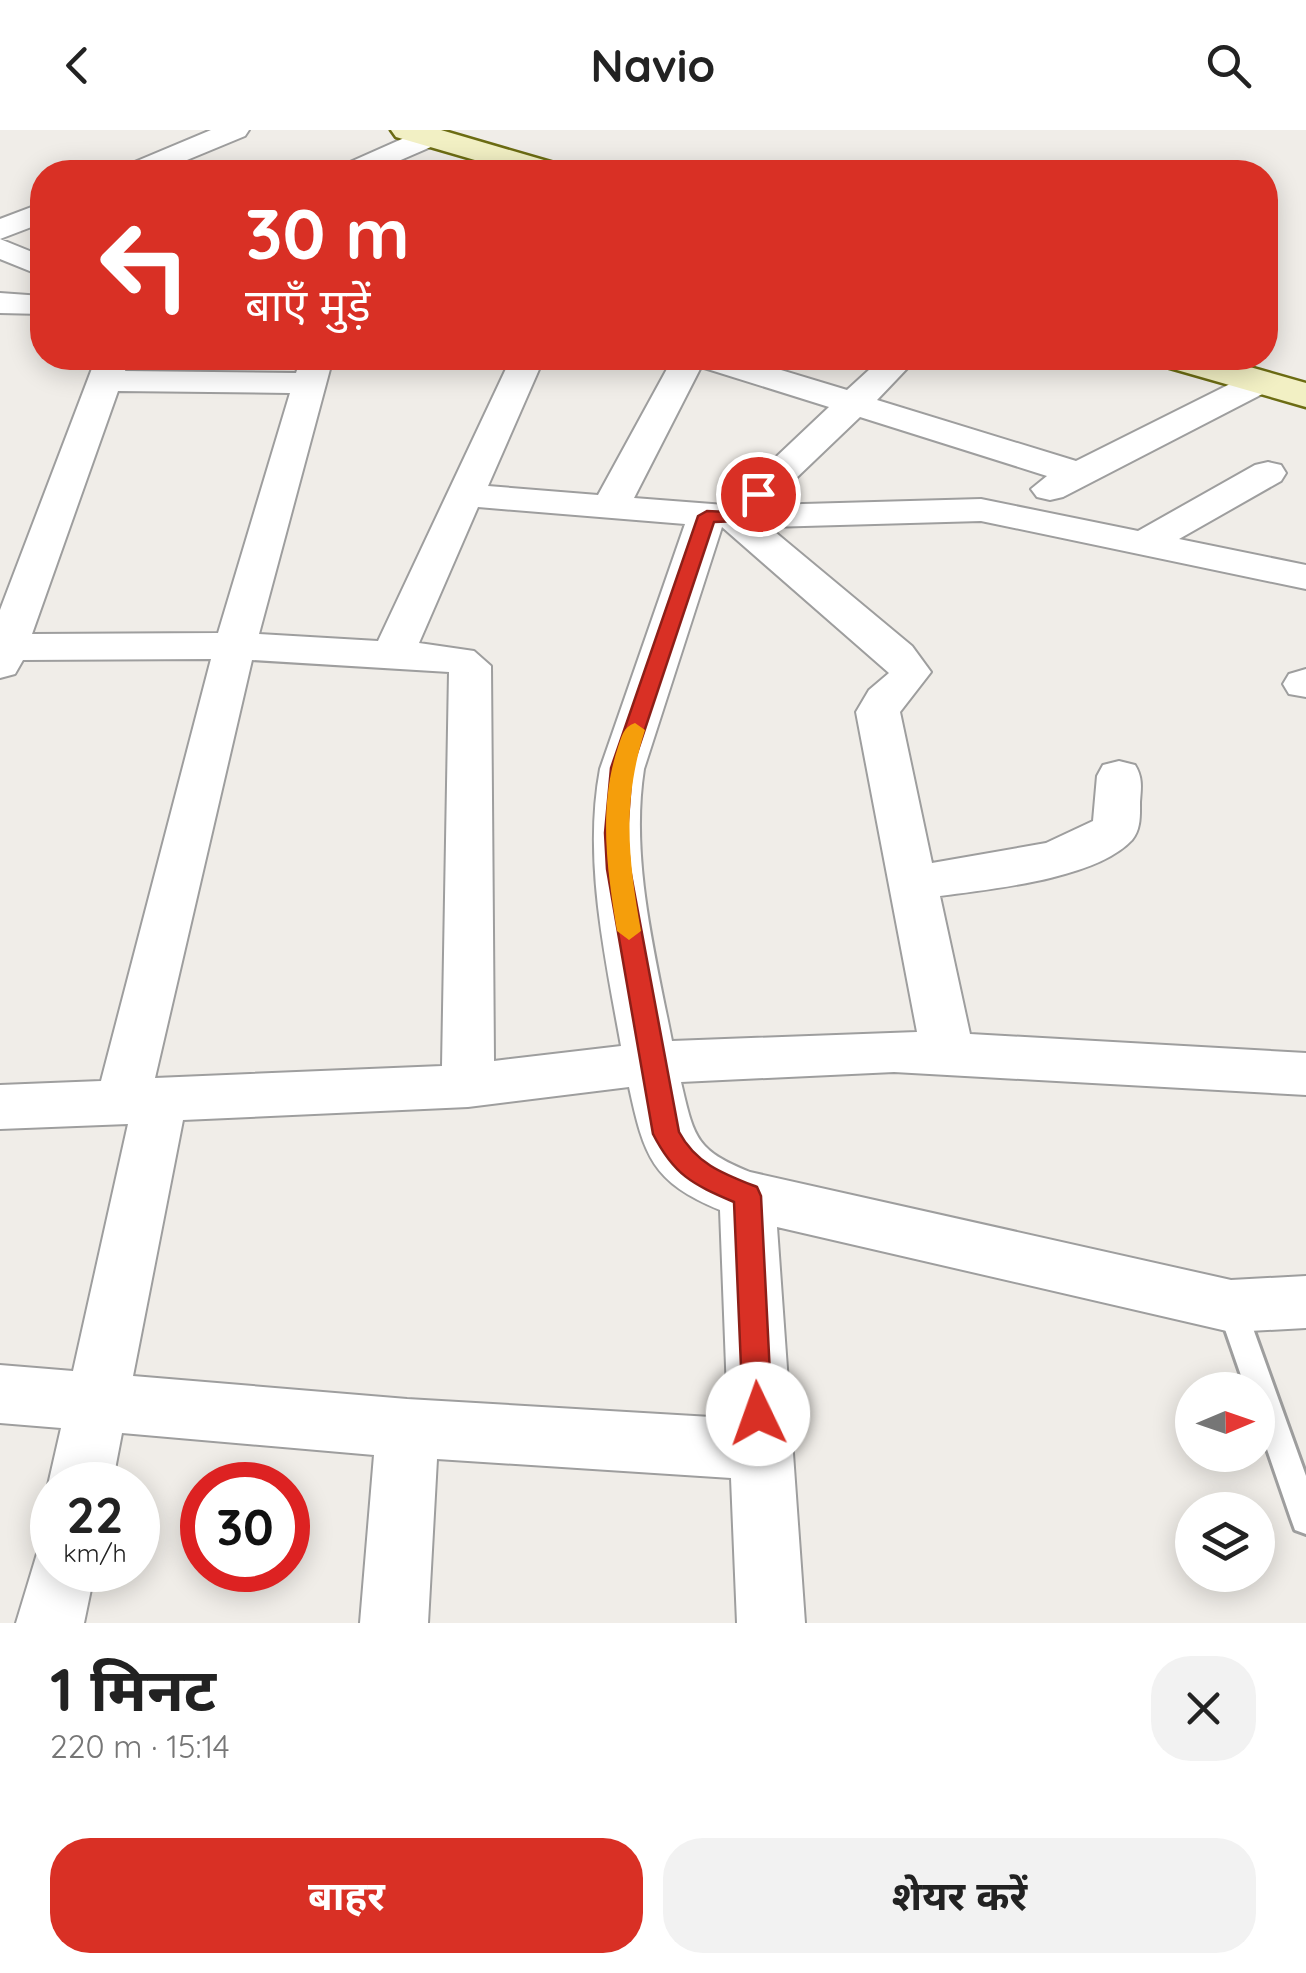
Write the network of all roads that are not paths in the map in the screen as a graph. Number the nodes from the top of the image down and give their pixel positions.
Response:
1 (235, 130) edge
2 (419, 134) edge
3 (164, 160) edge
4 (372, 160) edge
5 (509, 160) edge
6 (30, 217) edge
7 (0, 230) edge
8 (0, 248) edge
9 (30, 262) edge
10 (0, 303) edge
11 (30, 304) edge
12 (108, 370) edge
13 (313, 370) edge
14 (522, 370) edge
15 (683, 370) edge
16 (749, 370) edge
17 (886, 370) edge
18 (1218, 370) edge
19 (1260, 382) junction
20 (1306, 395) edge
21 (852, 400) junction
22 (1268, 473) dead end
23 (1079, 474) junction
24 (464, 496) junction
25 (611, 506) junction
26 (1004, 513) junction
27 (721, 517) junction
28 (1146, 544) junction
29 (1306, 577) edge
30 (235, 646) junction
31 (3, 653) edge
32 (393, 654) junction
33 (1120, 776) dead end
34 (916, 882) junction
35 (948, 1051) junction
36 (652, 1063) junction
37 (1306, 1074) edge
38 (468, 1086) junction
39 (141, 1102) junction
40 (0, 1107) edge
41 (748, 1196) junction
42 (1306, 1302) edge
43 (1231, 1306) junction
44 (0, 1394) edge
45 (97, 1403) junction
46 (407, 1428) junction
47 (759, 1450) junction
48 (85, 1462) edge
49 (1306, 1519) edge
50 (57, 1592) edge
51 (50, 1623) edge
52 (394, 1623) edge
53 (772, 1623) edge

1 - 3 street
2 - 4 street
2 - 5 street
6 - 7 street
8 - 9 street
10 - 11 street
12 - 31 street
13 - 30 street
14 - 24 street
15 - 25 street
16 - 21 street
17 - 21 street
18 - 19 street
19 - 20 street
19 - 23 street
21 - 23 street
21 - 27 street
22 - 28 street
23 - 26 street
24 - 25 street
24 - 32 street
25 - 27 street
26 - 27 street
26 - 28 street
27 - 34 street
27 - 36 street
28 - 29 street
30 - 31 street
30 - 32 street
30 - 39 street
32 - 38 street
33 - 34 street
34 - 35 street
35 - 36 street
35 - 37 street
36 - 38 street
36 - 41 street
38 - 39 street
39 - 40 street
39 - 45 street
41 - 43 street
41 - 47 street
42 - 43 street
43 - 49 lane
44 - 45 street
45 - 46 street
45 - 48 street
46 - 47 street
46 - 52 street
47 - 53 street
50 - 51 street

